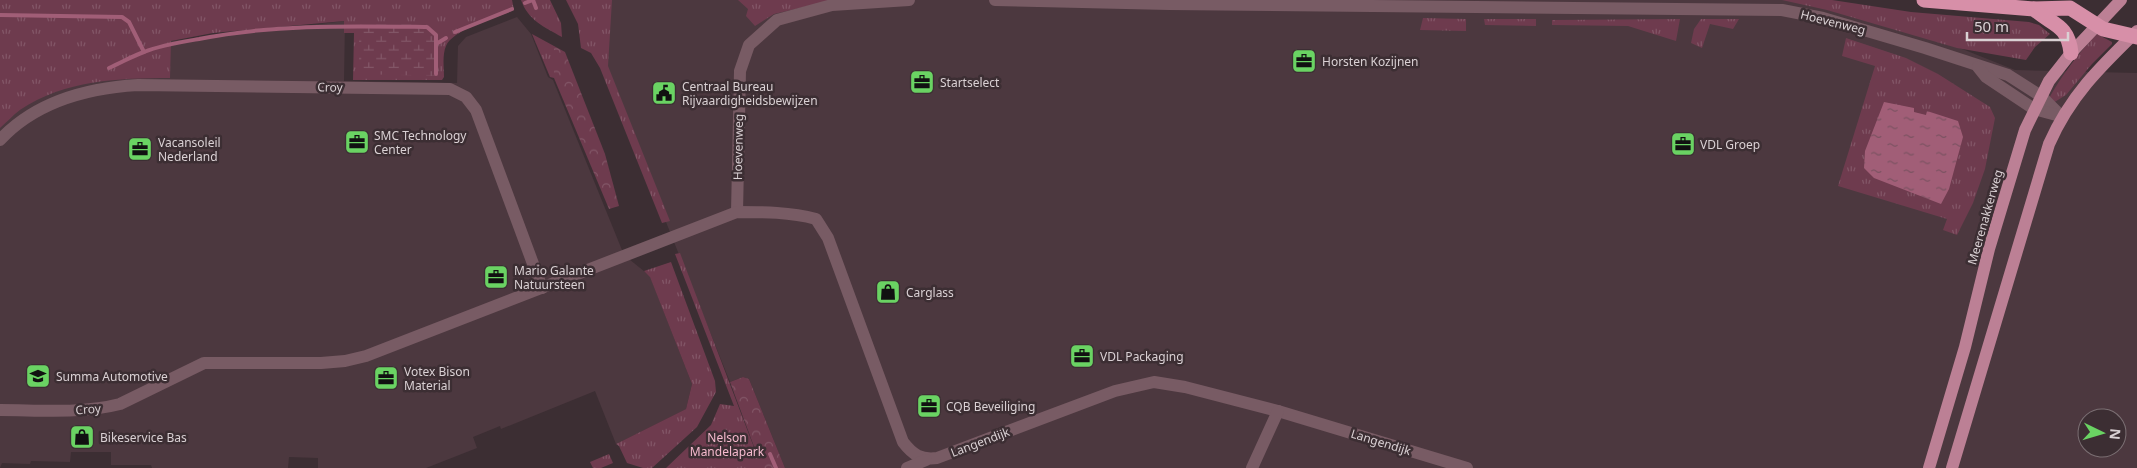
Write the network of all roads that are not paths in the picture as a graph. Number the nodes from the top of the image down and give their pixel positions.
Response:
1 (909, 0) edge
2 (995, 0) edge
3 (1924, 0) edge
4 (2121, 0) edge
5 (2034, 9) junction
6 (2096, 24) junction
7 (2135, 35) edge
8 (2070, 53) junction
9 (1976, 65) junction
10 (2041, 96) junction
11 (2034, 109) junction
12 (2062, 117) junction
13 (0, 140) edge
14 (736, 212) junction
15 (542, 288) junction
16 (0, 410) edge
17 (1278, 411) junction
18 (926, 460) junction
19 (907, 468) edge
20 (1252, 468) edge
21 (1467, 468) edge
22 (1929, 468) edge
23 (1952, 468) edge

1 - 14 street, Hoevenweg
2 - 9 street, Hoevenweg
3 - 5 highway
4 - 6 main road, Meerenakkerweg
5 - 6 highway
5 - 8 highway
6 - 7 highway
6 - 8 main road, Meerenakkerweg
7 - 12 main road
8 - 10 main road, Meerenakkerweg
9 - 10 street, Hoevenweg
9 - 11 street, Hoevenweg
10 - 11 main road, Meerenakkerweg
10 - 12 street, Hoevenweg
11 - 12 street, Hoevenweg
11 - 22 main road, Meerenakkerweg
12 - 23 main road
13 - 15 street, Croy
14 - 15 street, Croy
14 - 18 street
15 - 16 street, Croy
17 - 18 street, Langendijk
17 - 20 street
17 - 21 street, Langendijk
18 - 19 street, Langendijk

